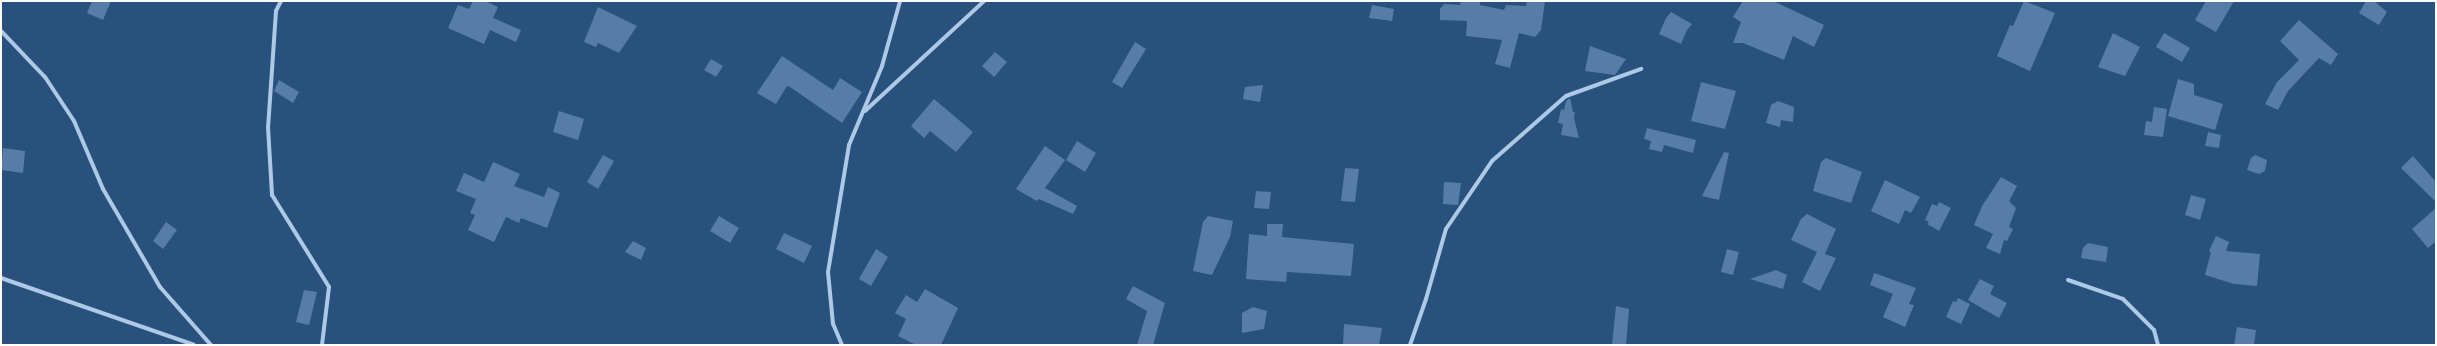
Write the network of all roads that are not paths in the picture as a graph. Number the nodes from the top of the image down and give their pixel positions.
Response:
1 (281, 1) edge
2 (900, 1) edge
3 (984, 1) edge
4 (1, 31) edge
5 (1641, 69) dead end
6 (863, 112) junction
7 (1, 278) edge
8 (2068, 280) dead end
9 (194, 345) edge
10 (211, 345) edge
11 (322, 345) edge
12 (842, 345) edge
13 (1410, 345) edge
14 (2158, 345) edge

1 - 11 street
2 - 6 street
3 - 6 street
4 - 10 street
5 - 13 street
6 - 12 street
7 - 9 street
8 - 14 street

